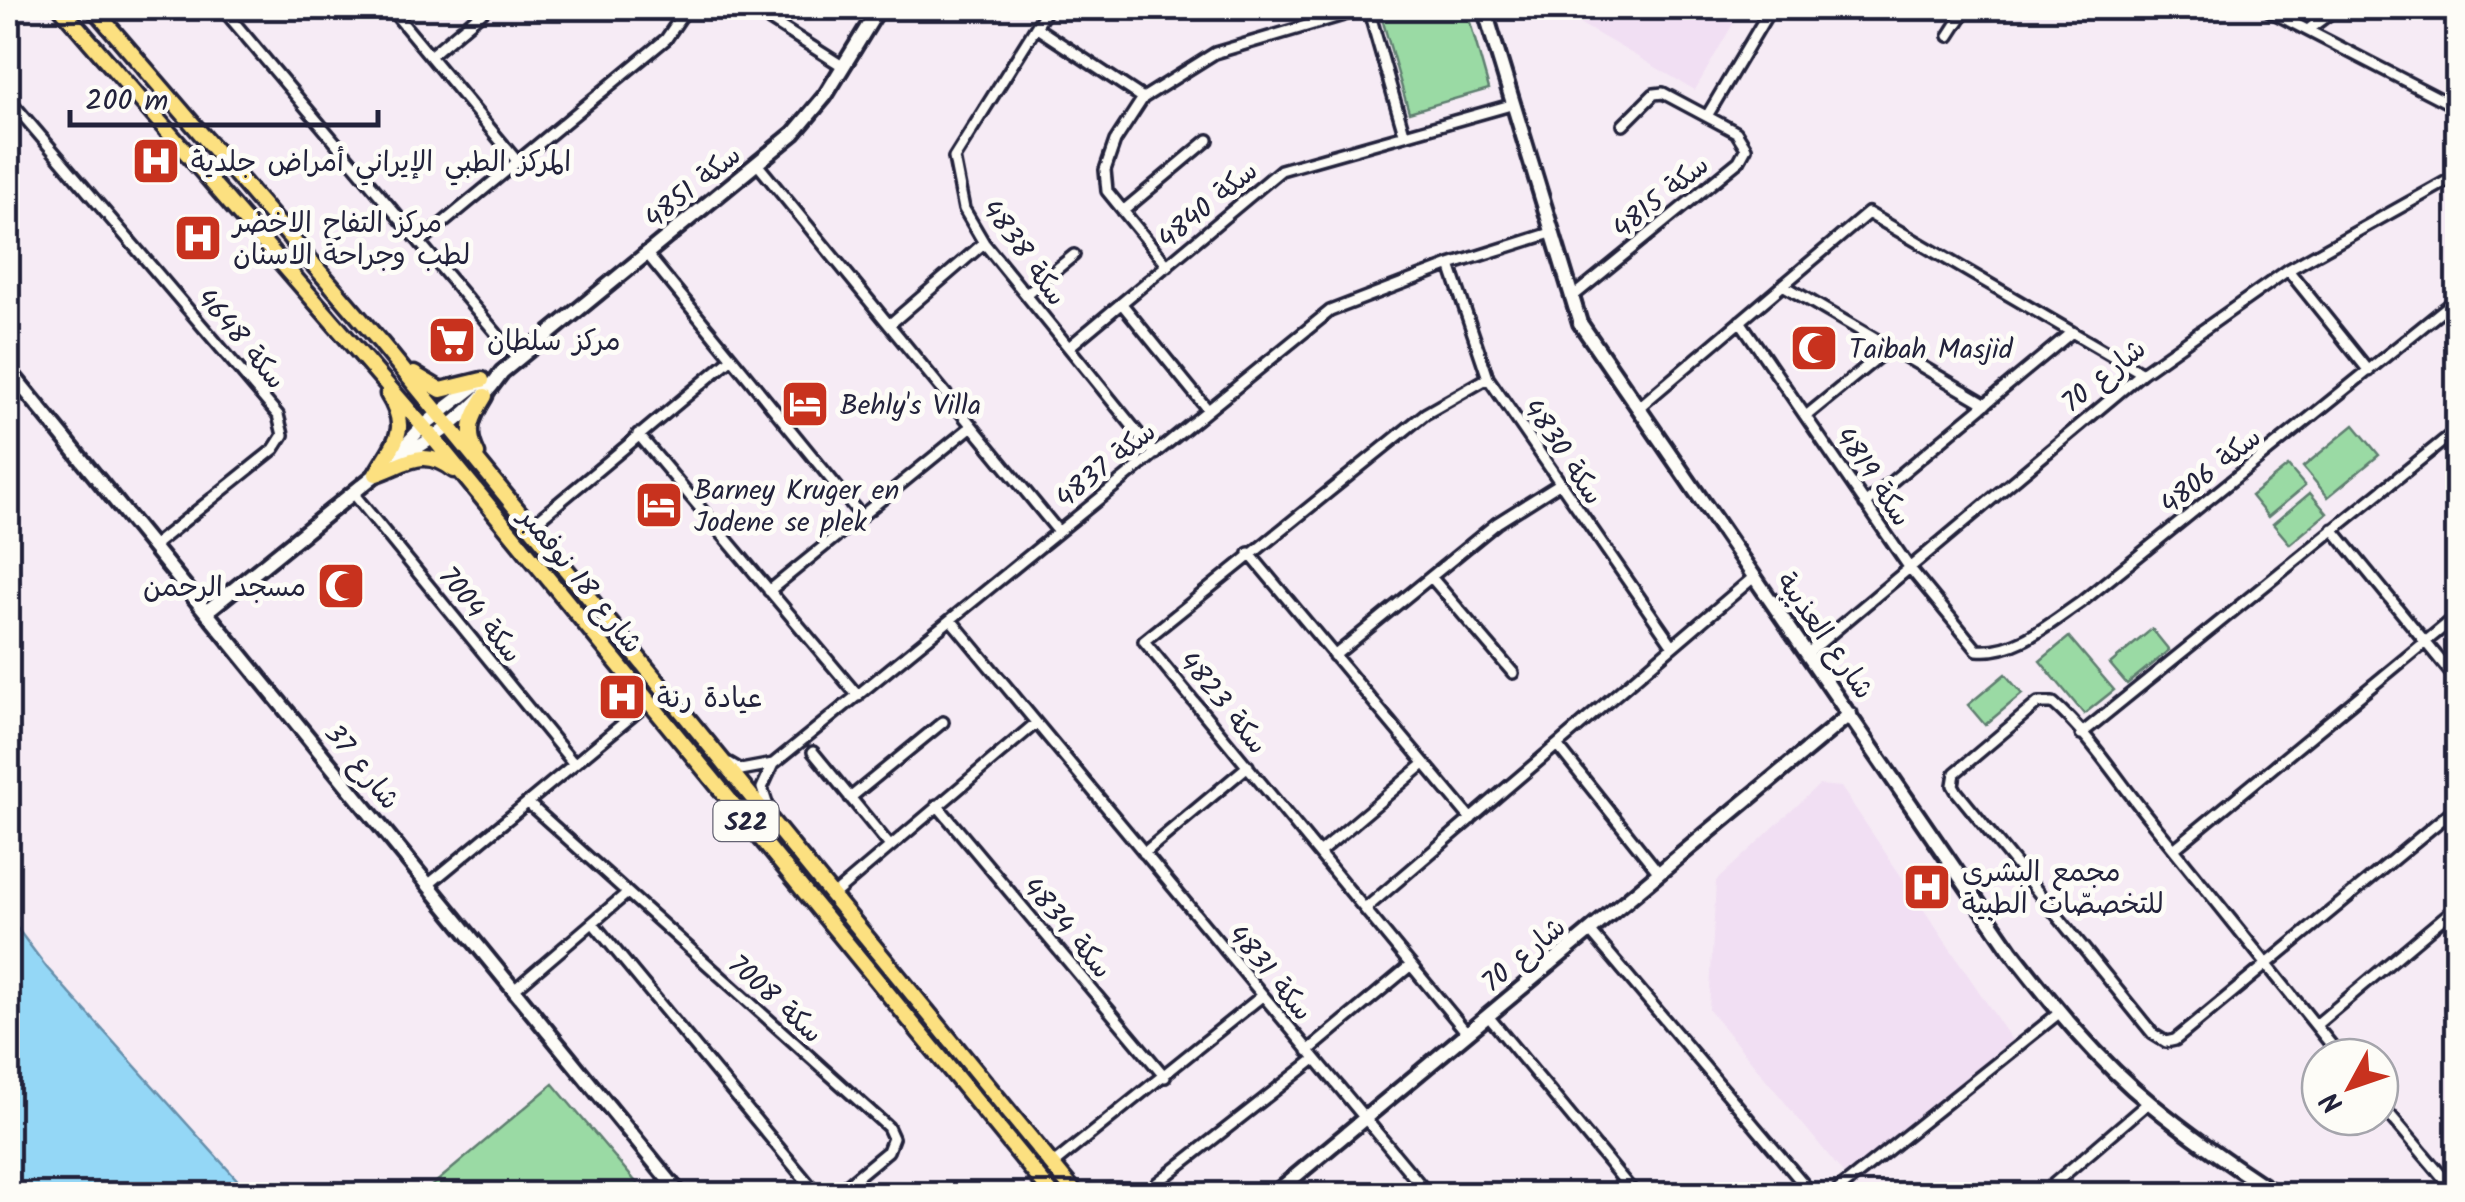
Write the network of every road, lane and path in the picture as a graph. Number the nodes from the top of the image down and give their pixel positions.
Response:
1 (61, 8) edge
2 (94, 8) edge
3 (222, 8) edge
4 (390, 8) edge
5 (487, 8) edge
6 (687, 8) edge
7 (752, 8) edge
8 (879, 8) edge
9 (1048, 8) edge
10 (1368, 8) edge
11 (1484, 8) edge
12 (1772, 8) edge
13 (1968, 8) edge
14 (2264, 8) edge
15 (2337, 8) edge
16 (1037, 28) junction
17 (2309, 29) junction
18 (1948, 36) dead end
19 (430, 56) junction
20 (844, 67) junction
21 (8, 98) edge
22 (1143, 98) junction
23 (2456, 104) edge
24 (1511, 105) junction
25 (1708, 116) junction
26 (1623, 124) dead end
27 (1404, 133) junction
28 (1208, 140) dead end
29 (517, 161) junction
30 (758, 166) junction
31 (2458, 175) edge
32 (1123, 211) junction
33 (1551, 233) junction
34 (420, 242) junction
35 (984, 242) junction
36 (647, 254) junction
37 (1074, 255) dead end
38 (1450, 265) junction
39 (1168, 266) junction
40 (2288, 270) junction
41 (1783, 285) junction
42 (1026, 294) junction
43 (1571, 298) junction
44 (2458, 298) edge
45 (1122, 304) junction
46 (1740, 321) junction
47 (889, 324) junction
48 (2072, 332) junction
49 (381, 344) junction
50 (1069, 347) junction
51 (1888, 348) junction
52 (732, 358) junction
53 (518, 359) junction
54 (368, 360) junction
55 (8, 368) edge
56 (2370, 371) junction
57 (2142, 373) junction
58 (1488, 378) junction
59 (483, 388) junction
60 (1986, 404) junction
61 (1638, 408) junction
62 (1208, 410) junction
63 (439, 414) junction
64 (1806, 416) junction
65 (423, 426) junction
66 (449, 426) junction
67 (972, 426) junction
68 (2458, 429) edge
69 (638, 434) junction
70 (434, 439) junction
71 (1155, 454) junction
72 (380, 470) junction
73 (469, 482) junction
74 (1559, 484) junction
75 (500, 488) junction
76 (354, 493) junction
77 (1865, 504) junction
78 (860, 516) junction
79 (530, 526) junction
80 (2334, 529) junction
81 (1058, 531) junction
82 (153, 546) junction
83 (1250, 553) junction
84 (1909, 568) junction
85 (1755, 576) junction
86 (1431, 577) junction
87 (770, 591) junction
88 (206, 612) junction
89 (2458, 615) edge
90 (951, 620) junction
91 (2425, 642) junction
92 (1673, 646) junction
93 (1977, 650) joint
94 (1808, 653) junction
95 (1334, 656) junction
96 (1513, 673) dead end
97 (2458, 682) edge
98 (858, 696) junction
99 (649, 702) junction
100 (1850, 714) junction
101 (943, 722) dead end
102 (1036, 723) junction
103 (2081, 734) junction
104 (1557, 745) junction
105 (813, 752) dead end
106 (718, 757) junction
107 (574, 764) junction
108 (773, 764) junction
109 (1424, 764) junction
110 (1248, 766) junction
111 (850, 798) junction
112 (528, 803) junction
113 (937, 806) junction
114 (2458, 806) edge
115 (1471, 819) junction
116 (779, 830) junction
117 (890, 846) junction
118 (2174, 849) junction
119 (1144, 852) junction
120 (1319, 853) junction
121 (1659, 873) junction
122 (428, 885) junction
123 (626, 894) junction
124 (832, 896) junction
125 (2455, 908) dead end
126 (1365, 910) junction
127 (592, 923) junction
128 (1590, 931) junction
129 (2267, 964) junction
130 (1411, 965) junction
131 (514, 990) junction
132 (1262, 996) junction
133 (2059, 1012) junction
134 (1488, 1016) junction
135 (2316, 1025) junction
136 (1467, 1033) junction
137 (2325, 1037) edge
138 (1311, 1055) junction
139 (1164, 1077) junction
140 (2148, 1102) junction
141 (1364, 1119) junction
142 (2400, 1127) edge
143 (1052, 1164) junction
144 (1157, 1183) dead end
145 (1630, 1193) edge
146 (680, 1194) edge
147 (817, 1194) edge
148 (836, 1194) edge
149 (1052, 1194) edge
150 (1076, 1194) edge
151 (1274, 1194) edge
152 (1428, 1194) edge
153 (1812, 1194) edge
154 (1833, 1194) edge
155 (2042, 1194) edge
156 (2276, 1194) edge
157 (2457, 1194) edge

1 - 54 main road, شارع 18 نوفمبر / S22
2 - 49 main road, شارع 18 نوفمبر / S22
3 - 34 street
4 - 19 street
5 - 19 street
6 - 29 street
7 - 20 street
8 - 20 street, سكة 4851
9 - 16 street, سكة 4838
10 - 22 street
10 - 27 street
11 - 24 street, شارع العذيبة
12 - 25 street
13 - 18 street
14 - 17 street
15 - 17 street
16 - 22 street
16 - 35 street, سكة 4838
17 - 23 street
19 - 29 street
20 - 30 street, سكة 4851
21 - 82 street, سكة 4648
22 - 32 street
24 - 27 street, سكة 4840
24 - 33 street, شارع العذيبة
25 - 26 street, سكة 4815
25 - 43 street, سكة 4815
27 - 39 street, سكة 4840
28 - 32 street
29 - 34 street
30 - 36 street, سكة 4851
30 - 47 street
31 - 40 street, شارع 70
32 - 39 street
33 - 38 street, سكة 4837
33 - 43 street, شارع العذيبة
34 - 53 street
35 - 42 street, سكة 4838
35 - 47 street
36 - 52 street
36 - 53 street, سكة 4851
37 - 42 street
38 - 58 street, سكة 4830
38 - 62 street, سكة 4837
39 - 45 street, سكة 4840
40 - 56 street
40 - 57 street, شارع 70
41 - 46 street
41 - 48 street
41 - 51 street
42 - 50 street, سكة 4838
43 - 61 street, شارع العذيبة
44 - 56 street, سكة 4806
45 - 50 street, سكة 4840
45 - 62 street
46 - 61 street
46 - 64 street, سكة 4819
47 - 67 street
48 - 57 street
48 - 60 street
49 - 59 main road
49 - 63 main road, شارع 18 نوفمبر / S22
50 - 71 street, سكة 4838
51 - 60 street
51 - 64 street
52 - 69 street
52 - 78 street
53 - 59 street, سكة 4851
54 - 65 main road, شارع 18 نوفمبر / S22
54 - 72 main road
55 - 82 street, شارع 37
56 - 93 street, سكة 4806
57 - 84 street, شارع 70
58 - 74 street, سكة 4830
58 - 83 street, سكة 4823
59 - 63 street, سكة 4851
59 - 66 street, سكة 4851
59 - 75 main road
60 - 77 street
61 - 85 street, شارع العذيبة
62 - 71 street, سكة 4837
63 - 65 street, سكة 4851
63 - 66 main road, شارع 18 نوفمبر / S22
64 - 77 street, سكة 4819
65 - 70 main road, شارع 18 نوفمبر / S22
65 - 72 street, سكة 4851
66 - 70 street, سكة 4851
66 - 75 main road, شارع 18 نوفمبر / S22
67 - 78 street
67 - 81 street
68 - 80 street
69 - 79 street
69 - 87 street
70 - 72 street, سكة 4851
70 - 73 main road, شارع 18 نوفمبر / S22
71 - 81 street, سكة 4837
72 - 73 main road
72 - 76 street, سكة 4851
73 - 99 main road, شارع 18 نوفمبر / S22
74 - 86 street
74 - 92 street, سكة 4830
75 - 79 main road, شارع 18 نوفمبر / S22
76 - 88 street, سكة 4851
76 - 107 street, سكة 7004
77 - 84 street, سكة 4819
78 - 87 street
79 - 106 main road, شارع 18 نوفمبر / S22
80 - 91 street
80 - 103 street
81 - 90 street, سكة 4837
82 - 88 street, شارع 37
83 - 95 street
83 - 110 street, سكة 4823
84 - 93 street, سكة 4819
84 - 94 street, شارع 70
85 - 92 street
85 - 94 street, شارع العذيبة
86 - 95 street
86 - 96 street
87 - 98 street
88 - 122 street, شارع 37
89 - 91 street
90 - 98 street, سكة 4837
90 - 102 street, سكة 4831
91 - 97 street
91 - 118 street
92 - 104 street
94 - 100 street, شارع العذيبة
95 - 109 street
98 - 108 street, سكة 4837
99 - 107 street
99 - 149 main road, شارع 18 نوفمبر / S22
100 - 121 street, شارع 70
100 - 133 street, شارع العذيبة
101 - 111 street
102 - 113 street
102 - 119 street, سكة 4831
103 - 118 street
103 - 129 street
104 - 115 street
104 - 121 street
105 - 111 street
106 - 108 street
106 - 116 main road, شارع 18 نوفمبر / S22
107 - 112 street
108 - 116 street
109 - 115 street
109 - 120 street
110 - 119 street
110 - 120 street, سكة 4823
111 - 117 street
112 - 122 street
112 - 123 street, سكة 7008
113 - 117 street
113 - 139 street, سكة 4834
114 - 129 street
115 - 126 street
116 - 124 main road, شارع 18 نوفمبر / S22
117 - 124 street
118 - 129 street
119 - 132 street, سكة 4831
120 - 126 street, سكة 4823
121 - 128 street, شارع 70
122 - 131 street, شارع 37
123 - 127 street
123 - 148 street, سكة 7008
124 - 143 main road, شارع 18 نوفمبر / S22
125 - 135 street
126 - 130 street, سكة 4823
127 - 131 street
127 - 147 street
128 - 134 street, شارع 70
128 - 153 street
129 - 135 street
130 - 136 street, سكة 4823
130 - 138 street
131 - 146 street, شارع 37
132 - 138 street, سكة 4831
132 - 139 street
133 - 140 street, شارع العذيبة
133 - 154 street
134 - 136 street, شارع 70
134 - 145 street
135 - 137 street
136 - 141 street, شارع 70
138 - 141 street, سكة 4831
138 - 144 street
139 - 143 street
140 - 155 street
140 - 156 street, شارع العذيبة
141 - 151 street, شارع 70
141 - 152 street, سكة 4831
142 - 157 street
143 - 150 main road, شارع 18 نوفمبر / S22

